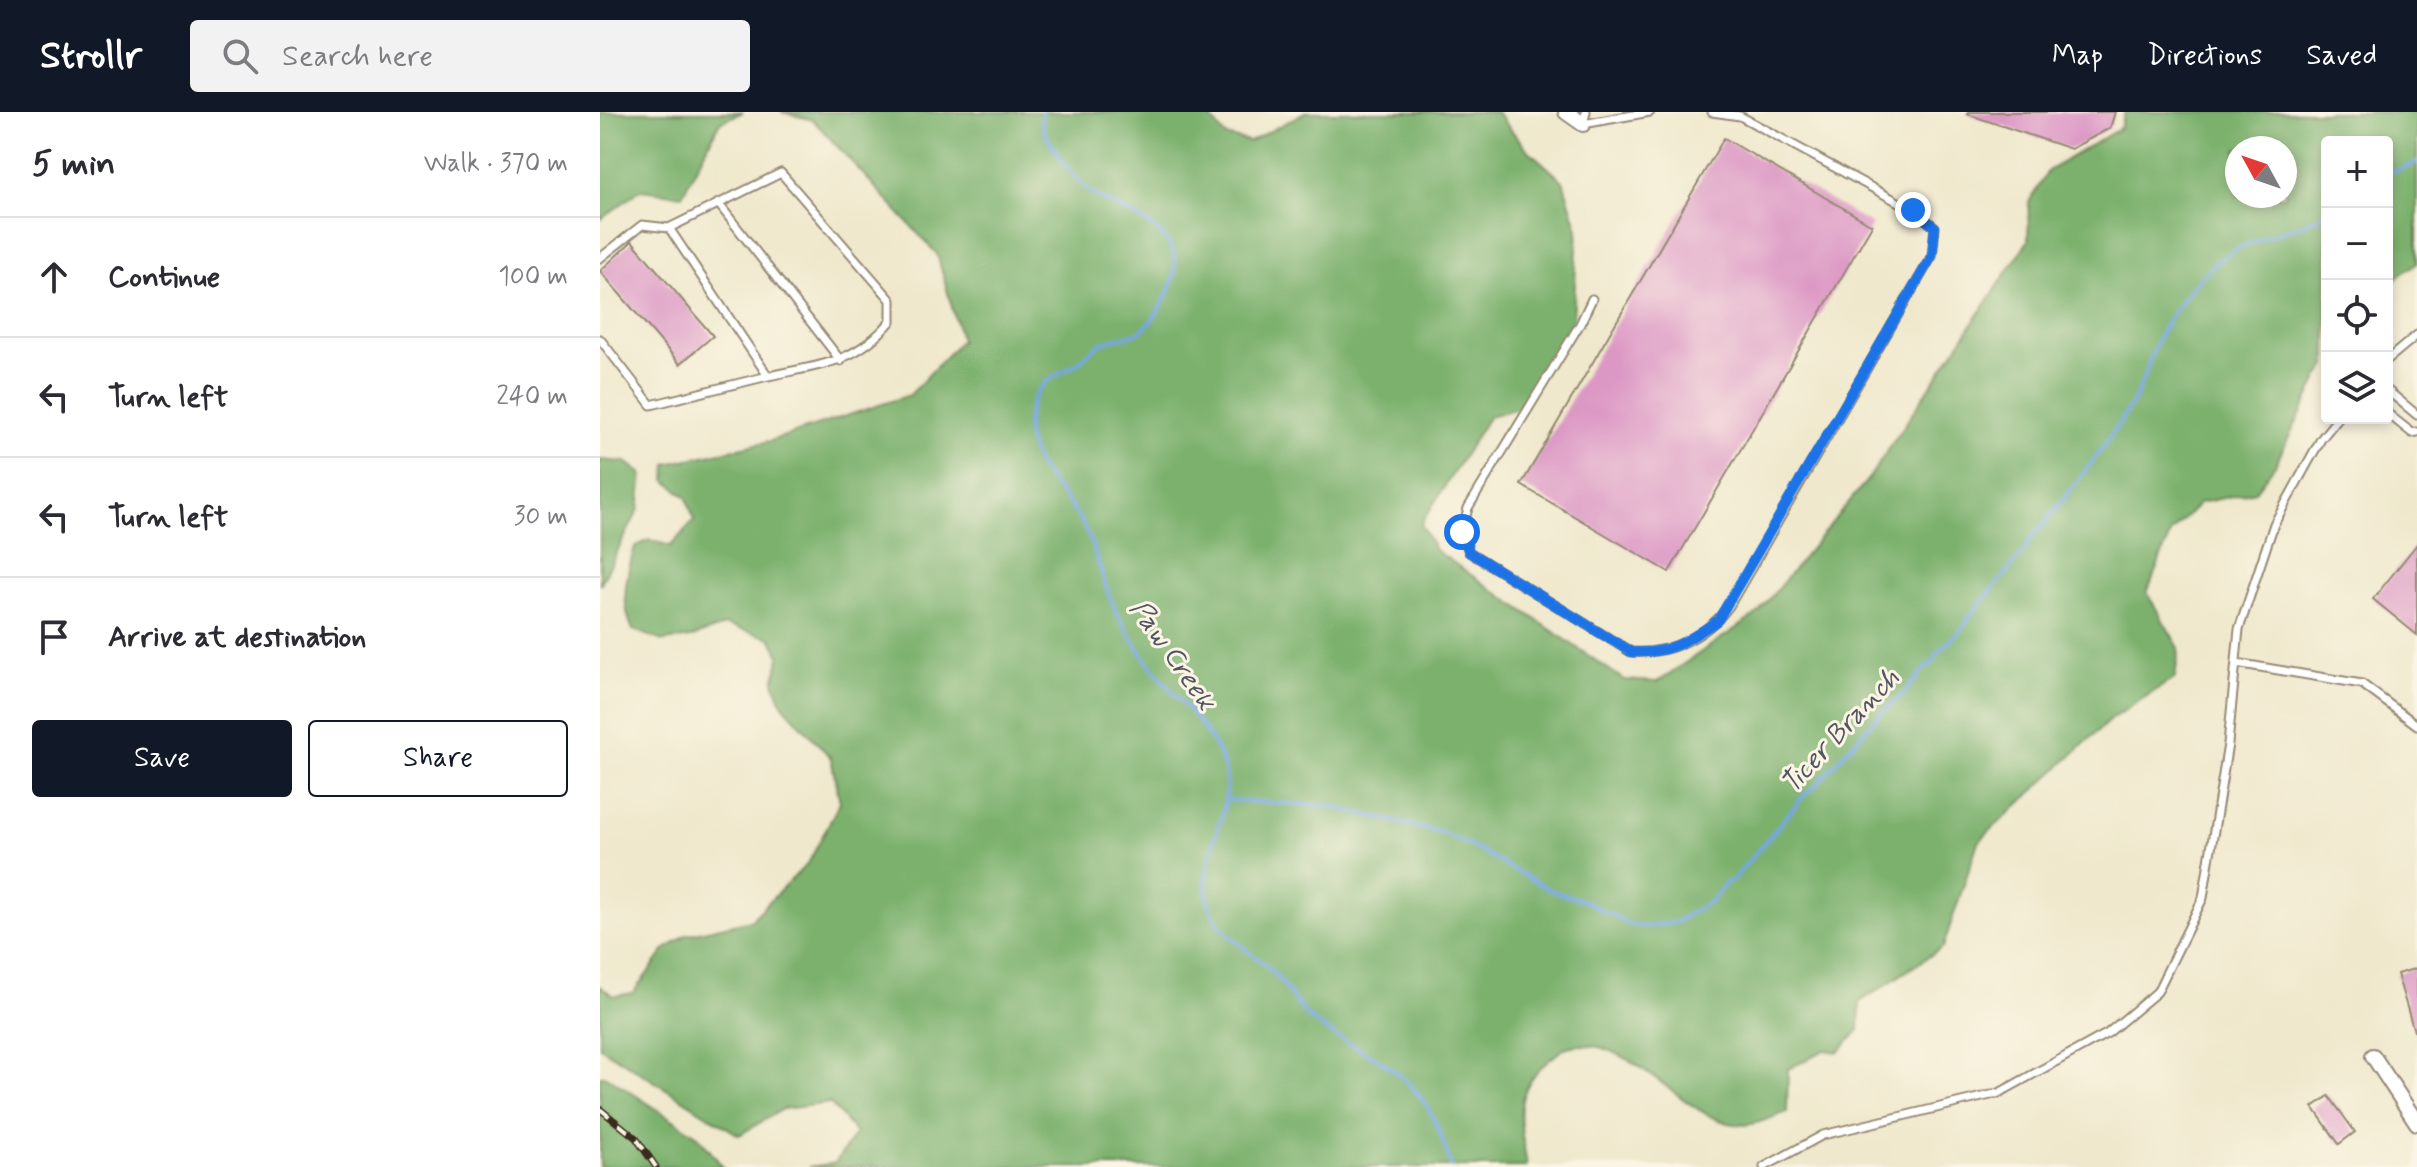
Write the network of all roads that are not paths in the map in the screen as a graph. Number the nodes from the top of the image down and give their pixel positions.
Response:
1 (1566, 112) edge
2 (1650, 112) edge
3 (1712, 112) edge
4 (1584, 118) edge
5 (718, 203) junction
6 (669, 228) junction
7 (600, 258) edge
8 (1592, 299) dead end
9 (2417, 335) edge
10 (600, 339) edge
11 (2393, 355) edge
12 (841, 361) junction
13 (768, 376) junction
14 (2393, 395) edge
15 (2417, 415) edge
16 (2393, 418) edge
17 (2333, 424) edge
18 (2417, 432) edge
19 (2236, 663) junction
20 (2417, 725) edge
21 (2373, 1056) dead end
22 (2417, 1123) edge
23 (1764, 1167) edge

1 - 4 street
2 - 4 lane
3 - 8 lane
5 - 6 lane
5 - 12 lane
5 - 12 lane
6 - 7 lane
6 - 13 lane
9 - 11 lane
10 - 13 lane
12 - 13 lane
14 - 15 lane
16 - 18 lane
17 - 19 lane
19 - 20 lane
19 - 23 lane
21 - 22 street

